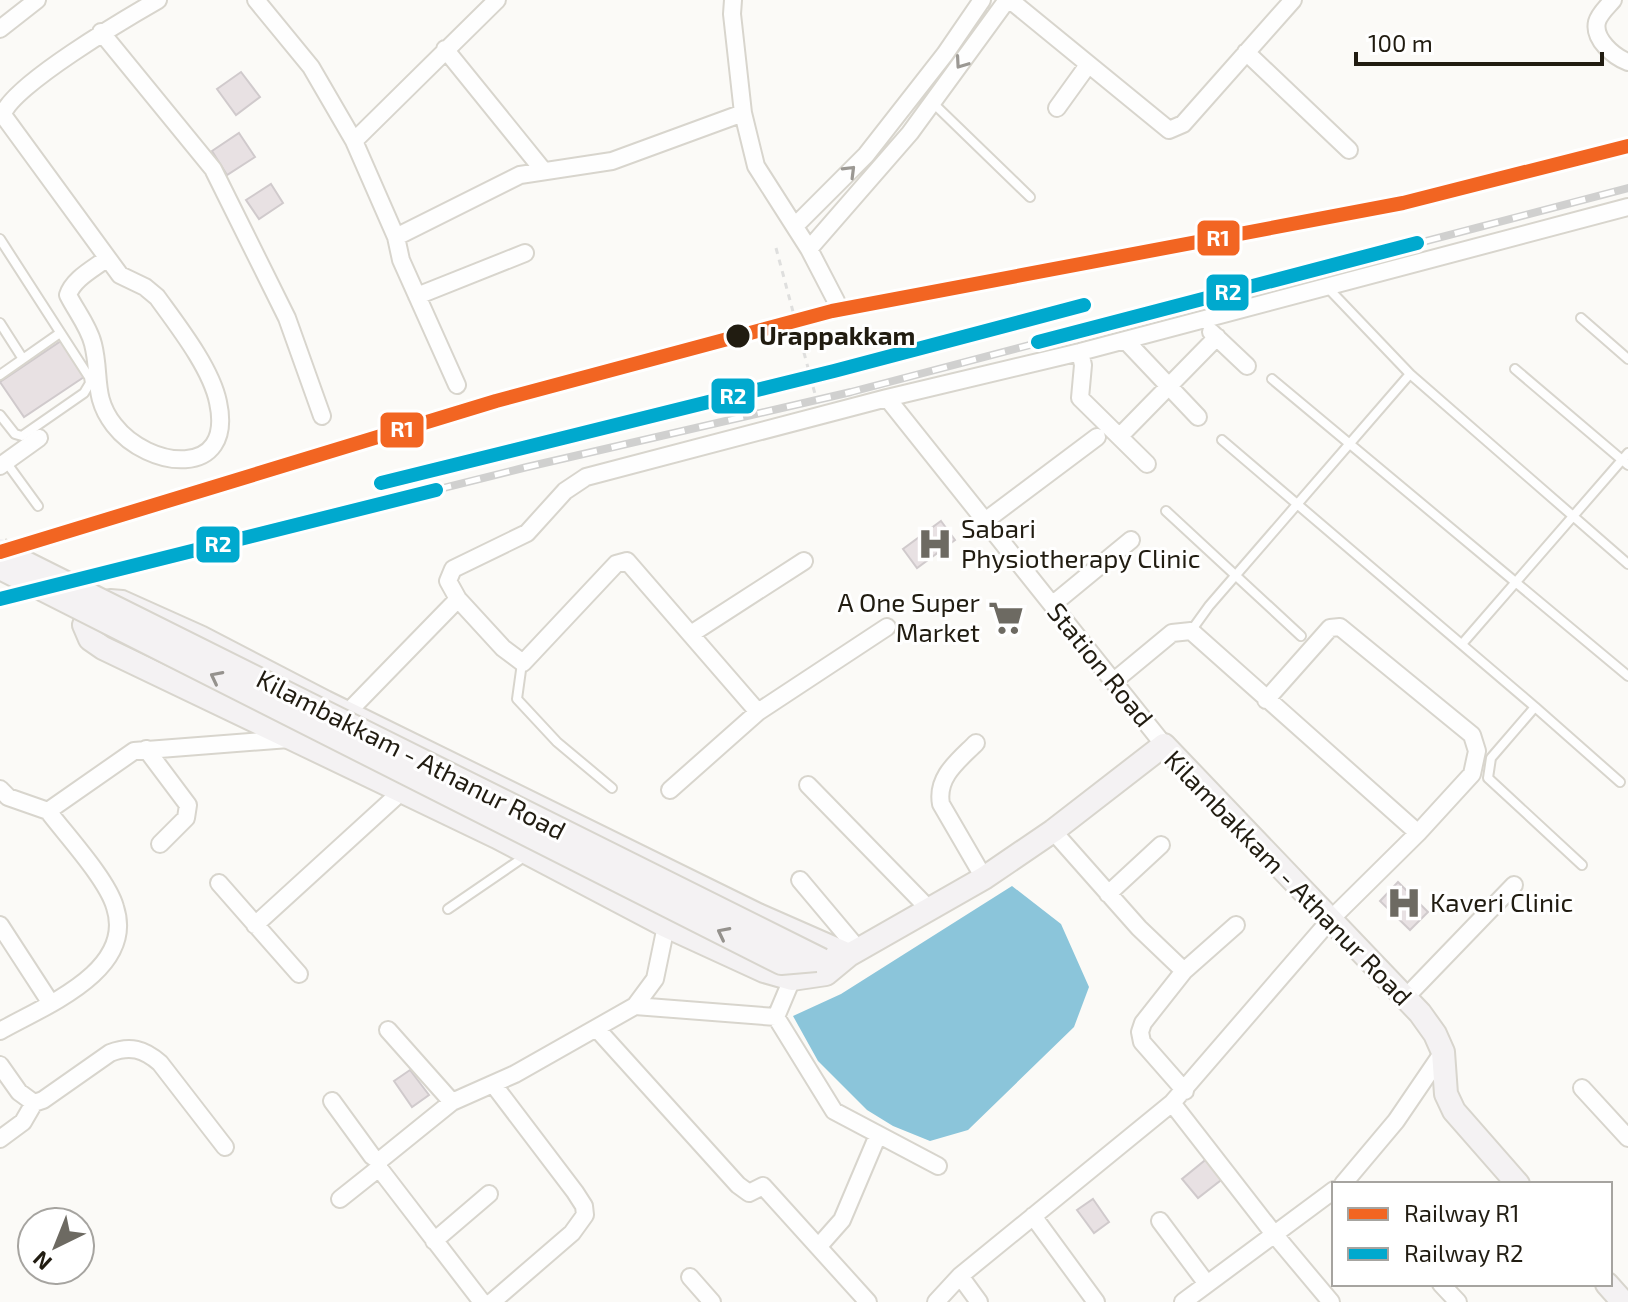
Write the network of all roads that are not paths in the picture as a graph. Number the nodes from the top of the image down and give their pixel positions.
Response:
1 (158, 0) edge
2 (256, 0) edge
3 (497, 0) edge
4 (719, 0) edge
5 (982, 0) edge
6 (1008, 0) edge
7 (1293, 0) edge
8 (1613, 0) edge
9 (28, 3) edge
10 (733, 7) edge
11 (0, 29) edge
12 (101, 32) junction
13 (445, 49) junction
14 (1246, 52) junction
15 (1628, 62) edge
16 (1088, 65) junction
17 (933, 103) junction
18 (1057, 108) dead end
19 (743, 113) junction
20 (354, 141) junction
21 (1349, 150) dead end
22 (543, 170) junction
23 (1030, 197) dead end
24 (1628, 207) edge
25 (795, 226) junction
26 (396, 237) junction
27 (1, 244) edge
28 (809, 249) junction
29 (525, 253) dead end
30 (106, 259) junction
31 (1326, 286) junction
32 (417, 296) junction
33 (836, 301) dead end
34 (1581, 318) dead end
35 (1200, 320) junction
36 (0, 323) edge
37 (60, 333) junction
38 (1217, 337) junction
39 (1125, 340) junction
40 (1080, 352) junction
41 (23, 359) junction
42 (1628, 359) edge
43 (1247, 366) dead end
44 (1515, 369) dead end
45 (1410, 374) junction
46 (0, 375) edge
47 (1272, 379) dead end
48 (457, 385) dead end
49 (1168, 385) junction
50 (887, 398) junction
51 (0, 415) edge
52 (322, 416) dead end
53 (1198, 417) dead end
54 (1120, 436) junction
55 (1097, 437) dead end
56 (39, 438) dead end
57 (1222, 440) dead end
58 (1351, 444) junction
59 (1626, 459) edge
60 (3, 464) edge
61 (1147, 464) dead end
62 (1298, 502) junction
63 (38, 506) dead end
64 (1166, 511) dead end
65 (1573, 517) junction
66 (985, 521) junction
67 (1131, 540) dead end
68 (0, 550) edge
69 (804, 561) dead end
70 (1628, 564) edge
71 (0, 568) edge
72 (1236, 574) junction
73 (1516, 582) junction
74 (458, 599) junction
75 (1052, 605) junction
76 (887, 627) dead end
77 (1191, 631) junction
78 (691, 634) junction
79 (1301, 636) dead end
80 (1462, 644) junction
81 (523, 663) junction
82 (1628, 676) edge
83 (1114, 681) junction
84 (1266, 700) junction
85 (1535, 707) junction
86 (758, 712) junction
87 (347, 713) junction
88 (294, 739) junction
89 (976, 743) dead end
90 (1164, 745) junction
91 (146, 749) junction
92 (1620, 782) dead end
93 (808, 785) dead end
94 (612, 788) dead end
95 (670, 790) dead end
96 (402, 791) junction
97 (3, 797) edge
98 (48, 811) junction
99 (1053, 831) junction
100 (1418, 833) junction
101 (160, 844) dead end
102 (1161, 845) dead end
103 (527, 855) junction
104 (1582, 865) dead end
105 (984, 878) junction
106 (800, 880) dead end
107 (219, 883) dead end
108 (1514, 885) dead end
109 (1108, 894) junction
110 (448, 909) dead end
111 (929, 909) junction
112 (1331, 919) junction
113 (0, 925) edge
114 (255, 925) junction
115 (1236, 925) dead end
116 (666, 926) junction
117 (853, 952) junction
118 (822, 960) junction
119 (1184, 971) junction
120 (299, 974) dead end
121 (792, 979) junction
122 (1405, 998) junction
123 (50, 1002) junction
124 (635, 1006) junction
125 (776, 1017) junction
126 (597, 1029) junction
127 (388, 1030) dead end
128 (0, 1031) edge
129 (1443, 1052) junction
130 (0, 1065) edge
131 (493, 1084) junction
132 (1582, 1088) dead end
133 (1185, 1091) junction
134 (332, 1101) dead end
135 (452, 1102) junction
136 (34, 1103) junction
137 (1172, 1103) junction
138 (878, 1135) junction
139 (1628, 1138) edge
140 (0, 1139) edge
141 (225, 1147) dead end
142 (379, 1165) junction
143 (938, 1166) dead end
144 (1345, 1182) edge
145 (1516, 1182) edge
146 (1332, 1193) edge
147 (489, 1194) dead end
148 (340, 1199) dead end
149 (1033, 1216) junction
150 (1160, 1221) dead end
151 (1274, 1234) junction
152 (434, 1241) junction
153 (819, 1246) junction
154 (960, 1276) junction
155 (690, 1277) dead end
156 (1207, 1284) junction
157 (1443, 1286) edge
158 (1609, 1286) edge
159 (482, 1302) edge
160 (492, 1302) edge
161 (712, 1302) edge
162 (868, 1302) edge
163 (936, 1302) edge
164 (979, 1302) edge
165 (1096, 1302) edge
166 (1183, 1302) edge
167 (1331, 1302) edge
168 (1458, 1302) edge
169 (1623, 1302) edge

1 - 12 street
2 - 20 street
3 - 13 street
4 - 10 street
25 -> 5 street
6 - 16 street
6 -> 17 street
7 - 14 street
8 - 15 street
9 - 11 street
10 - 19 street
12 - 30 street
12 - 52 street
13 - 20 street
13 - 22 street
14 - 16 street
14 - 21 street
16 - 18 street
17 - 23 lane
17 - 28 street
19 - 22 street
19 - 25 street
20 - 26 street
22 - 26 street
24 - 31 street
25 - 28 street
26 - 32 street
27 - 37 lane
28 - 33 street
29 - 32 street
30 - 30 street
31 - 35 street
31 - 45 lane
32 - 48 street
34 - 42 lane
35 - 38 street
35 - 39 street
36 - 41 lane
37 - 41 lane
37 - 51 lane
38 - 43 street
38 - 49 street
39 - 40 street
39 - 49 street
40 - 50 street
40 - 54 street
41 - 46 lane
44 - 59 lane
45 - 58 lane
45 - 65 lane
47 - 58 lane
49 - 53 street
49 - 54 street
50 - 66 street, Station Road
50 - 74 street
54 - 61 street
55 - 66 street
56 - 60 street
57 - 62 lane
58 - 62 lane
58 - 73 lane
59 - 65 lane
60 - 63 lane
62 - 72 lane
62 - 80 lane
64 - 72 lane
65 - 70 lane
65 - 73 lane
66 - 75 street, Station Road
67 - 75 street
68 - 118 street, Kilambakkam - Athanur Road, bridge
69 - 78 street
118 -> 71 street, Kilambakkam - Athanur Road, bridge
72 - 77 lane
72 - 79 lane
73 - 80 lane
73 - 82 lane
74 - 81 street
74 - 87 street
75 - 83 street, Station Road
76 - 86 street
77 - 83 street
77 - 84 street
78 - 81 street
78 - 86 street
80 - 85 lane
81 - 94 lane
83 - 90 street, Station Road
84 - 100 street
84 - 100 street
85 - 92 lane
85 - 104 lane
86 - 95 street
87 - 88 street
87 - 88 street
87 - 117 street
88 - 91 street
88 - 96 street
89 - 105 street
90 - 99 street, Kilambakkam - Athanur Road
90 - 112 street, Kilambakkam - Athanur Road
91 - 98 street
91 - 101 street
93 - 111 street
96 - 103 street
96 - 114 street
97 - 98 street
98 - 123 street
99 - 105 street, Kilambakkam - Athanur Road
99 - 109 street
100 - 112 street
102 - 109 street
103 - 110 lane
103 - 116 street
105 - 111 street, Kilambakkam - Athanur Road
106 - 117 street
107 - 114 street
108 - 122 street
109 - 119 street
111 - 117 street, Kilambakkam - Athanur Road
112 - 122 street, Kilambakkam - Athanur Road
112 - 133 street
113 - 123 street
114 - 120 street
115 - 119 street
116 - 121 street
116 - 124 street
117 - 118 street, Kilambakkam - Athanur Road
117 - 121 street
119 - 133 street
121 - 125 street
122 - 129 street, Kilambakkam - Athanur Road
123 - 128 street
124 - 125 street
124 - 126 street
125 - 138 street
126 - 131 street
126 - 153 street
127 - 135 street
129 - 144 street
129 - 145 street, Kilambakkam - Athanur Road
130 - 136 street
131 - 135 street
131 - 160 street
132 - 139 street
133 - 137 street
134 - 142 street
135 - 142 street
136 - 140 street
136 - 141 street
137 - 149 street
137 - 151 street
138 - 143 street
138 - 153 street
142 - 148 street
142 - 152 street
146 - 151 street
147 - 152 street
149 - 154 street
149 - 165 street
150 - 156 street
151 - 156 street
151 - 167 street
152 - 159 street
153 - 162 street
154 - 163 street
154 - 164 street
155 - 161 street
156 - 166 street
157 - 168 street
158 - 169 street

